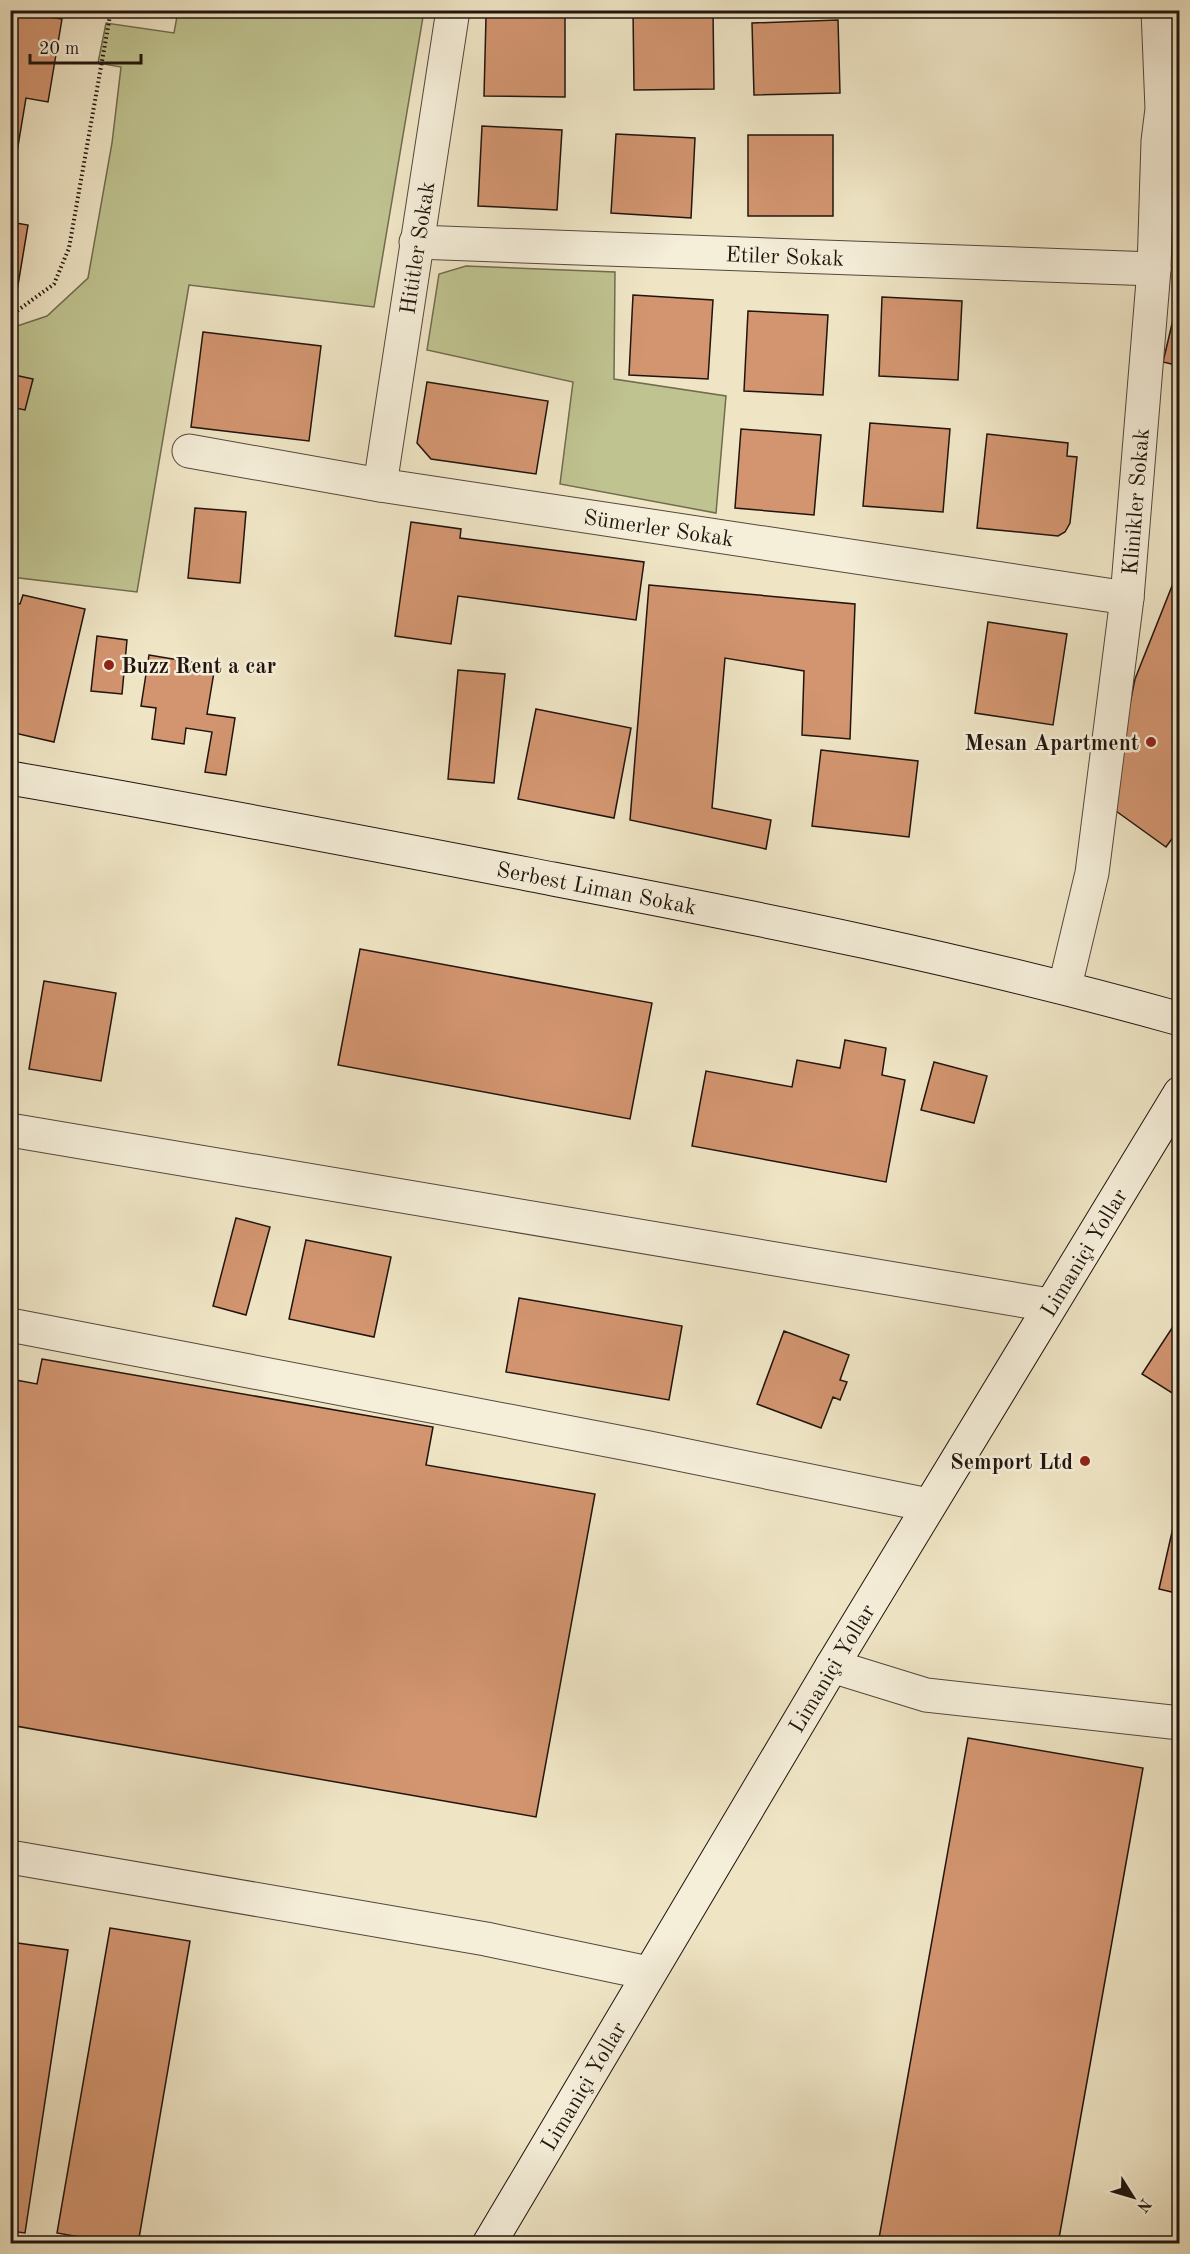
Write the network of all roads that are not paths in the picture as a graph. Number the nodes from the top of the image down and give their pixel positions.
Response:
1 (453, 10) edge
2 (1158, 10) edge
3 (1171, 101) edge
4 (1168, 143) edge
5 (416, 242) junction
6 (1154, 269) junction
7 (189, 451) dead end
8 (380, 485) junction
9 (1127, 598) junction
10 (10, 777) edge
11 (1065, 986) junction
12 (1179, 1019) edge
13 (1179, 1093) edge
14 (10, 1130) edge
15 (1049, 1305) junction
16 (10, 1325) edge
17 (928, 1505) junction
18 (832, 1666) junction
19 (1179, 1723) edge
20 (10, 1857) edge
21 (648, 1973) junction
22 (489, 2244) edge

1 - 5 street, Hititler Sokak
2 - 3 street, Klinikler Sokak
3 - 4 street, Klinikler Sokak
4 - 6 street, Klinikler Sokak
5 - 6 street, Etiler Sokak
5 - 8 street, Hititler Sokak
6 - 9 street, Klinikler Sokak
7 - 8 street, Sümerler Sokak
8 - 9 street, Sümerler Sokak
9 - 11 street, Klinikler Sokak
10 - 11 street, Serbest Liman Sokak
11 - 12 street, Serbest Liman Sokak
13 - 15 street, Limaniçi Yollar
14 - 15 street
15 - 17 street, Limaniçi Yollar
16 - 17 street
17 - 18 street, Limaniçi Yollar
18 - 19 street
18 - 21 street, Limaniçi Yollar
20 - 21 street
21 - 22 street, Limaniçi Yollar

